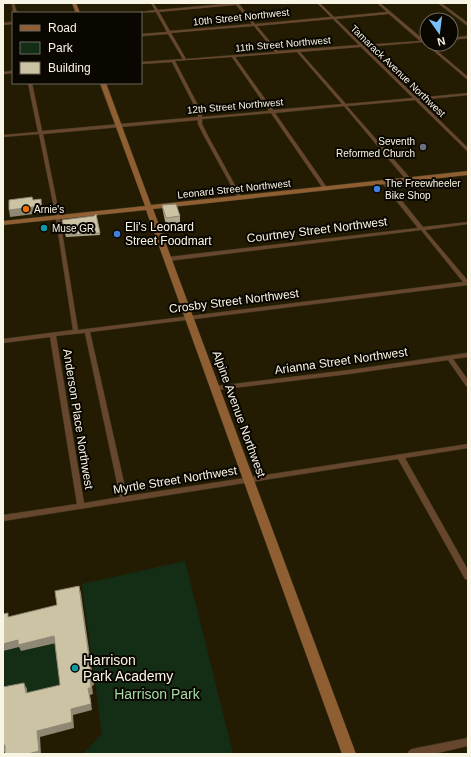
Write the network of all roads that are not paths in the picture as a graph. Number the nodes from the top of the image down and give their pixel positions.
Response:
1 (152, 3) edge
2 (237, 3) edge
3 (245, 3) edge
4 (318, 3) edge
5 (378, 3) edge
6 (439, 3) edge
7 (157, 11) junction
8 (142, 12) edge
9 (390, 13) junction
10 (332, 17) junction
11 (254, 24) junction
12 (468, 25) edge
13 (170, 32) junction
14 (142, 35) edge
15 (419, 36) edge
16 (419, 41) edge
17 (360, 46) junction
18 (298, 51) junction
19 (277, 52) junction
20 (437, 52) edge
21 (233, 56) junction
22 (185, 60) junction
23 (173, 61) junction
24 (142, 64) edge
25 (468, 79) edge
26 (30, 84) edge
27 (104, 84) edge
28 (468, 94) edge
29 (414, 98) junction
30 (345, 105) junction
31 (271, 111) junction
32 (200, 118) junction
33 (119, 125) junction
34 (40, 132) junction
35 (3, 136) edge
36 (468, 150) edge
37 (468, 173) edge
38 (409, 180) junction
39 (384, 182) junction
40 (326, 189) junction
41 (240, 198) junction
42 (149, 208) junction
43 (57, 218) junction
44 (3, 223) edge
45 (468, 223) edge
46 (421, 228) junction
47 (168, 259) junction
48 (467, 283) edge
49 (190, 318) junction
50 (87, 331) junction
51 (76, 332) junction
52 (53, 335) junction
53 (3, 341) edge
54 (468, 355) edge
55 (449, 357) junction
56 (468, 385) edge
57 (216, 388) junction
58 (468, 446) edge
59 (400, 456) junction
60 (249, 480) junction
61 (124, 500) junction
62 (81, 506) junction
63 (3, 518) edge
64 (468, 577) edge
65 (468, 742) edge
66 (350, 754) edge
67 (412, 754) edge

1 - 7 street
2 - 3 street
2 - 7 street
2 - 11 street
4 - 10 street, Tamarack Avenue Northwest
5 - 9 street
6 - 12 street
7 - 8 street
7 - 13 street
9 - 10 street, 10th Street Northwest
9 - 15 street
10 - 11 street, 10th Street Northwest
10 - 17 street, Tamarack Avenue Northwest
11 - 13 street, 10th Street Northwest
11 - 19 street
13 - 14 street, 10th Street Northwest
13 - 22 street
16 - 17 street, 11th Street Northwest
17 - 18 street, 11th Street Northwest
17 - 29 street, Tamarack Avenue Northwest
18 - 19 street, 11th Street Northwest
18 - 30 street
19 - 21 street, 11th Street Northwest
20 - 25 street
21 - 22 street, 11th Street Northwest
21 - 31 street
22 - 23 street, 11th Street Northwest
23 - 24 street, 11th Street Northwest
23 - 32 street
26 - 34 street
27 - 33 main road, Alpine Avenue Northwest
28 - 29 street, 12th Street Northwest
29 - 30 street, 12th Street Northwest
29 - 36 street, Tamarack Avenue Northwest
30 - 31 street, 12th Street Northwest
30 - 38 street
31 - 32 street, 12th Street Northwest
31 - 40 street
32 - 33 street, 12th Street Northwest
32 - 41 street
33 - 34 street, 12th Street Northwest
33 - 42 main road, Alpine Avenue Northwest
34 - 35 street, 12th Street Northwest
34 - 43 street
37 - 38 main road, Leonard Street Northwest
38 - 39 main road, Leonard Street Northwest
39 - 40 main road, Leonard Street Northwest
39 - 46 street
40 - 41 main road, Leonard Street Northwest
41 - 42 main road, Leonard Street Northwest
42 - 43 main road, Leonard Street Northwest
42 - 47 main road, Alpine Avenue Northwest
43 - 44 main road, Leonard Street Northwest
43 - 51 street
45 - 46 street, Courtney Street Northwest
46 - 47 street, Courtney Street Northwest
46 - 48 street
47 - 49 main road, Alpine Avenue Northwest
48 - 49 street, Crosby Street Northwest
49 - 50 street, Crosby Street Northwest
49 - 57 main road, Alpine Avenue Northwest
50 - 51 street, Crosby Street Northwest
50 - 61 street
51 - 52 street, Crosby Street Northwest
52 - 53 street, Crosby Street Northwest
52 - 62 street, Anderson Place Northwest
54 - 55 street, Arianna Street Northwest
55 - 56 street
55 - 57 street, Arianna Street Northwest
57 - 60 main road, Alpine Avenue Northwest
58 - 59 street, Myrtle Street Northwest
59 - 60 street, Myrtle Street Northwest
59 - 64 street
60 - 61 street, Myrtle Street Northwest
60 - 66 main road, Alpine Avenue Northwest
61 - 62 street, Myrtle Street Northwest
62 - 63 street, Myrtle Street Northwest
65 - 67 street

